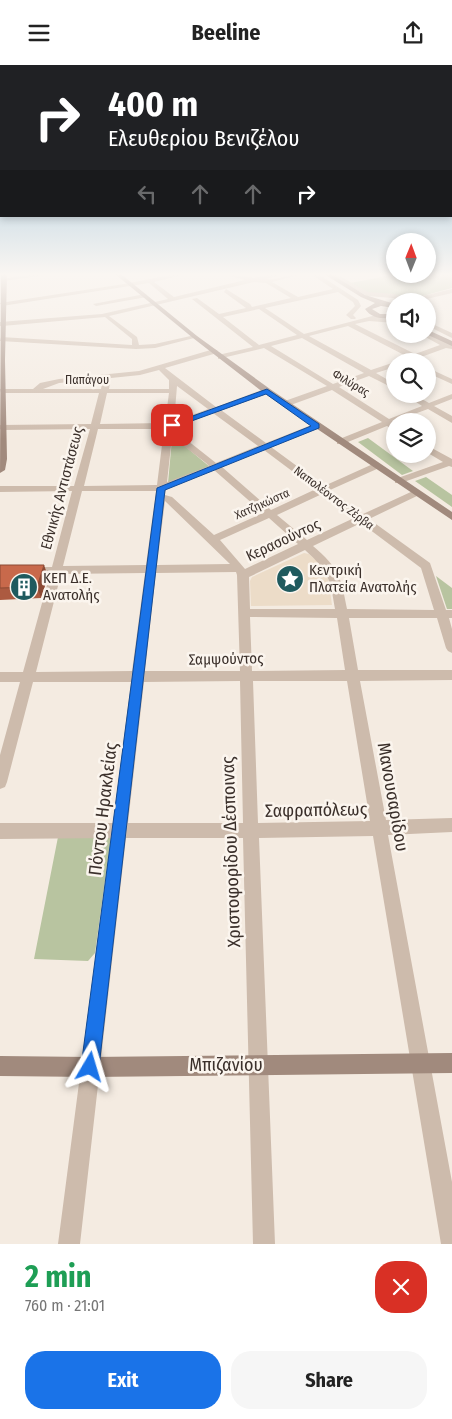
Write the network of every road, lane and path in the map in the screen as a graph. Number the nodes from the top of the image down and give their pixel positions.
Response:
1 (123, 329) edge
2 (185, 329) edge
3 (238, 329) edge
4 (293, 329) edge
5 (324, 329) edge
6 (361, 329) edge
7 (436, 332) edge
8 (301, 334) junction
9 (1, 335) edge
10 (436, 336) edge
11 (195, 337) junction
12 (436, 338) edge
13 (451, 343) edge
14 (136, 347) junction
15 (262, 347) junction
16 (398, 353) edge
17 (426, 353) edge
18 (218, 354) junction
19 (1, 360) edge
20 (160, 367) junction
21 (386, 367) edge
22 (370, 373) junction
23 (436, 374) edge
24 (108, 376) junction
25 (386, 382) edge
26 (452, 382) edge
27 (173, 385) junction
28 (332, 387) junction
29 (1, 391) junction
30 (35, 391) junction
31 (104, 391) junction
32 (267, 391) junction
33 (452, 396) edge
34 (423, 403) edge
35 (285, 404) junction
36 (428, 406) junction
37 (215, 410) junction
38 (414, 413) edge
39 (452, 420) edge
40 (386, 422) edge
41 (317, 426) junction
42 (2, 427) junction
43 (94, 427) junction
44 (386, 427) edge
45 (169, 428) junction
46 (340, 442) junction
47 (265, 447) junction
48 (436, 454) edge
49 (451, 463) edge
50 (215, 467) junction
51 (376, 467) junction
52 (0, 470) edge
53 (398, 481) junction
54 (0, 489) edge
55 (78, 489) junction
56 (324, 490) junction
57 (161, 492) junction
58 (416, 493) junction
59 (270, 515) junction
60 (452, 517) edge
61 (362, 519) junction
62 (212, 540) junction
63 (307, 546) junction
64 (151, 569) junction
65 (56, 570) junction
66 (0, 571) edge
67 (241, 571) junction
68 (244, 613) junction
69 (342, 613) junction
70 (447, 614) edge
71 (452, 648) edge
72 (352, 674) junction
73 (245, 675) junction
74 (452, 675) edge
75 (138, 676) junction
76 (0, 677) edge
77 (28, 677) junction
78 (0, 782) edge
79 (452, 825) edge
80 (379, 829) junction
81 (0, 831) edge
82 (119, 831) junction
83 (250, 831) junction
84 (452, 1063) edge
85 (421, 1064) junction
86 (0, 1065) edge
87 (258, 1065) junction
88 (90, 1067) junction
89 (69, 1244) edge
90 (264, 1244) edge
91 (452, 1244) edge

1 - 14 street
2 - 11 main road
3 - 15 street, Φιλύρας
4 - 8 street
5 - 8 street
6 - 16 street
7 - 13 main road
8 - 15 street
8 - 22 street
9 - 14 street
9 - 19 main road
10 - 13 main road
11 - 14 street
11 - 18 main road
12 - 13 street
13 - 17 street
15 - 18 street
15 - 28 street, Φιλύρας
18 - 20 street
18 - 32 main road
19 - 29 main road
20 - 24 street
20 - 27 street, Ναπολέοντος Ζέρβα
21 - 22 street
22 - 25 street
22 - 28 street
23 - 26 street
24 - 30 street
24 - 31 street, Εθνικής Αντιστάσεως
27 - 31 street, Παπάγου
27 - 37 street, Ναπολέοντος Ζέρβα
27 - 45 street, Πόντου Ηρακλείας
28 - 35 street
28 - 40 street, Φιλύρας
29 - 30 street, Παπάγου
29 - 42 main road
30 - 31 street, Παπάγου
31 - 43 street, Εθνικής Αντιστάσεως
32 - 35 main road
32 - 37 street
33 - 36 street
34 - 36 street
35 - 41 main road
36 - 38 street
36 - 39 street
37 - 45 street
37 - 47 street, Ναπολέοντος Ζέρβα
41 - 46 main road
41 - 47 street
42 - 43 street
42 - 52 main road
43 - 45 street
43 - 55 street, Εθνικής Αντιστάσεως
44 - 46 street
45 - 50 street, Μανουσαρίδου
45 - 57 street, Πόντου Ηρακλείας
46 - 51 main road
47 - 50 street
47 - 56 street, Ναπολέοντος Ζέρβα
48 - 49 street
49 - 53 street
50 - 57 street
50 - 59 street, Μανουσαρίδου
51 - 53 main road
51 - 56 street, Χατζηκώστα
53 - 58 main road
54 - 55 street
55 - 57 street
55 - 65 street, Εθνικής Αντιστάσεως
56 - 59 street, Χατζηκώστα
56 - 61 street, Ναπολέοντος Ζέρβα
57 - 62 street
57 - 64 street, Πόντου Ηρακλείας
58 - 60 main road
58 - 61 street, Κερασούντος
59 - 62 street, Χατζηκώστα
59 - 63 street, Μανουσαρίδου
61 - 63 street, Κερασούντος
61 - 70 street, Ναπολέοντος Ζέρβα
62 - 67 street
63 - 67 street, Κερασούντος
63 - 69 street, Μανουσαρίδου
64 - 65 street, Κερασούντος
64 - 67 street, Κερασούντος
64 - 75 street, Πόντου Ηρακλείας
65 - 66 street, Κερασούντος
65 - 77 street, Εθνικής Αντιστάσεως
67 - 68 street, Χριστοφορίδου Δέσποινας
68 - 69 street
68 - 73 street, Χριστοφορίδου Δέσποινας
69 - 70 street
69 - 72 street, Μανουσαρίδου
70 - 71 street, Ναπολέοντος Ζέρβα
72 - 73 street, Σαμψούντος
72 - 74 street, Σαμψούντος
72 - 80 street, Μανουσαρίδου
73 - 75 street, Σαμψούντος
73 - 83 street, Χριστοφορίδου Δέσποινας
75 - 77 street, Σαμψούντος
75 - 82 street, Πόντου Ηρακλείας
76 - 77 street, Σαμψούντος
77 - 78 street, Εθνικής Αντιστάσεως
79 - 80 street, Σαφραπόλεως
80 - 83 street, Σαφραπόλεως
80 - 85 street, Μανουσαρίδου
81 - 82 street, Σαφραπόλεως
82 - 83 street, Σαφραπόλεως
82 - 88 street, Πόντου Ηρακλείας
83 - 87 street, Χριστοφορίδου Δέσποινας
84 - 85 main road, Μπιζανίου
85 - 87 main road, Μπιζανίου
85 - 91 street, Μανουσαρίδου
86 - 88 main road, Μπιζανίου
87 - 88 main road, Μπιζανίου
87 - 90 street, Χριστοφορίδου Δέσποινας
88 - 89 street, Πόντου Ηρακλείας

